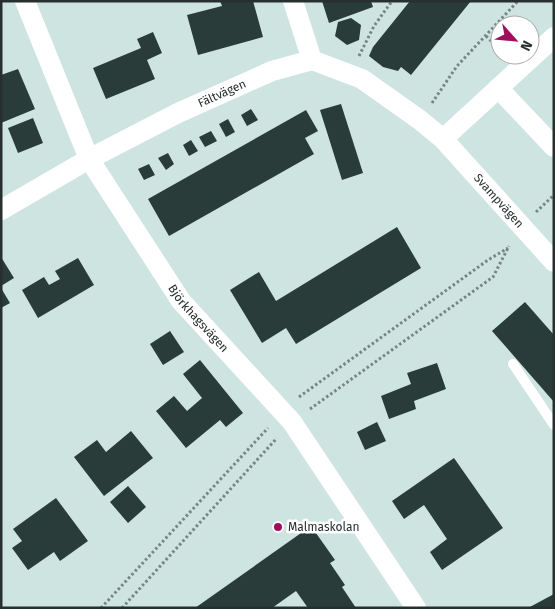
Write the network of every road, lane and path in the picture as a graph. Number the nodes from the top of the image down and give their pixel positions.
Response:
1 (25, 1) edge
2 (294, 1) edge
3 (392, 1) edge
4 (518, 1) edge
5 (486, 36) junction
6 (554, 36) edge
7 (490, 40) edge
8 (312, 60) junction
9 (350, 75) junction
10 (498, 88) junction
11 (429, 107) dead end
12 (443, 139) junction
13 (554, 147) edge
14 (89, 159) junction
15 (1, 210) edge
16 (554, 262) edge
17 (513, 364) dead end
18 (554, 425) edge
19 (416, 608) edge

1 - 14 street, Björkhagsvägen
2 - 8 street
3 - 9 path
4 - 5 path
5 - 7 path
5 - 11 path
6 - 10 street
8 - 9 street
8 - 14 street, Fältvägen
9 - 12 street
10 - 12 street
10 - 13 street
12 - 16 street, Svampvägen
14 - 15 street, Fältvägen
14 - 19 street, Björkhagsvägen
17 - 18 lane

